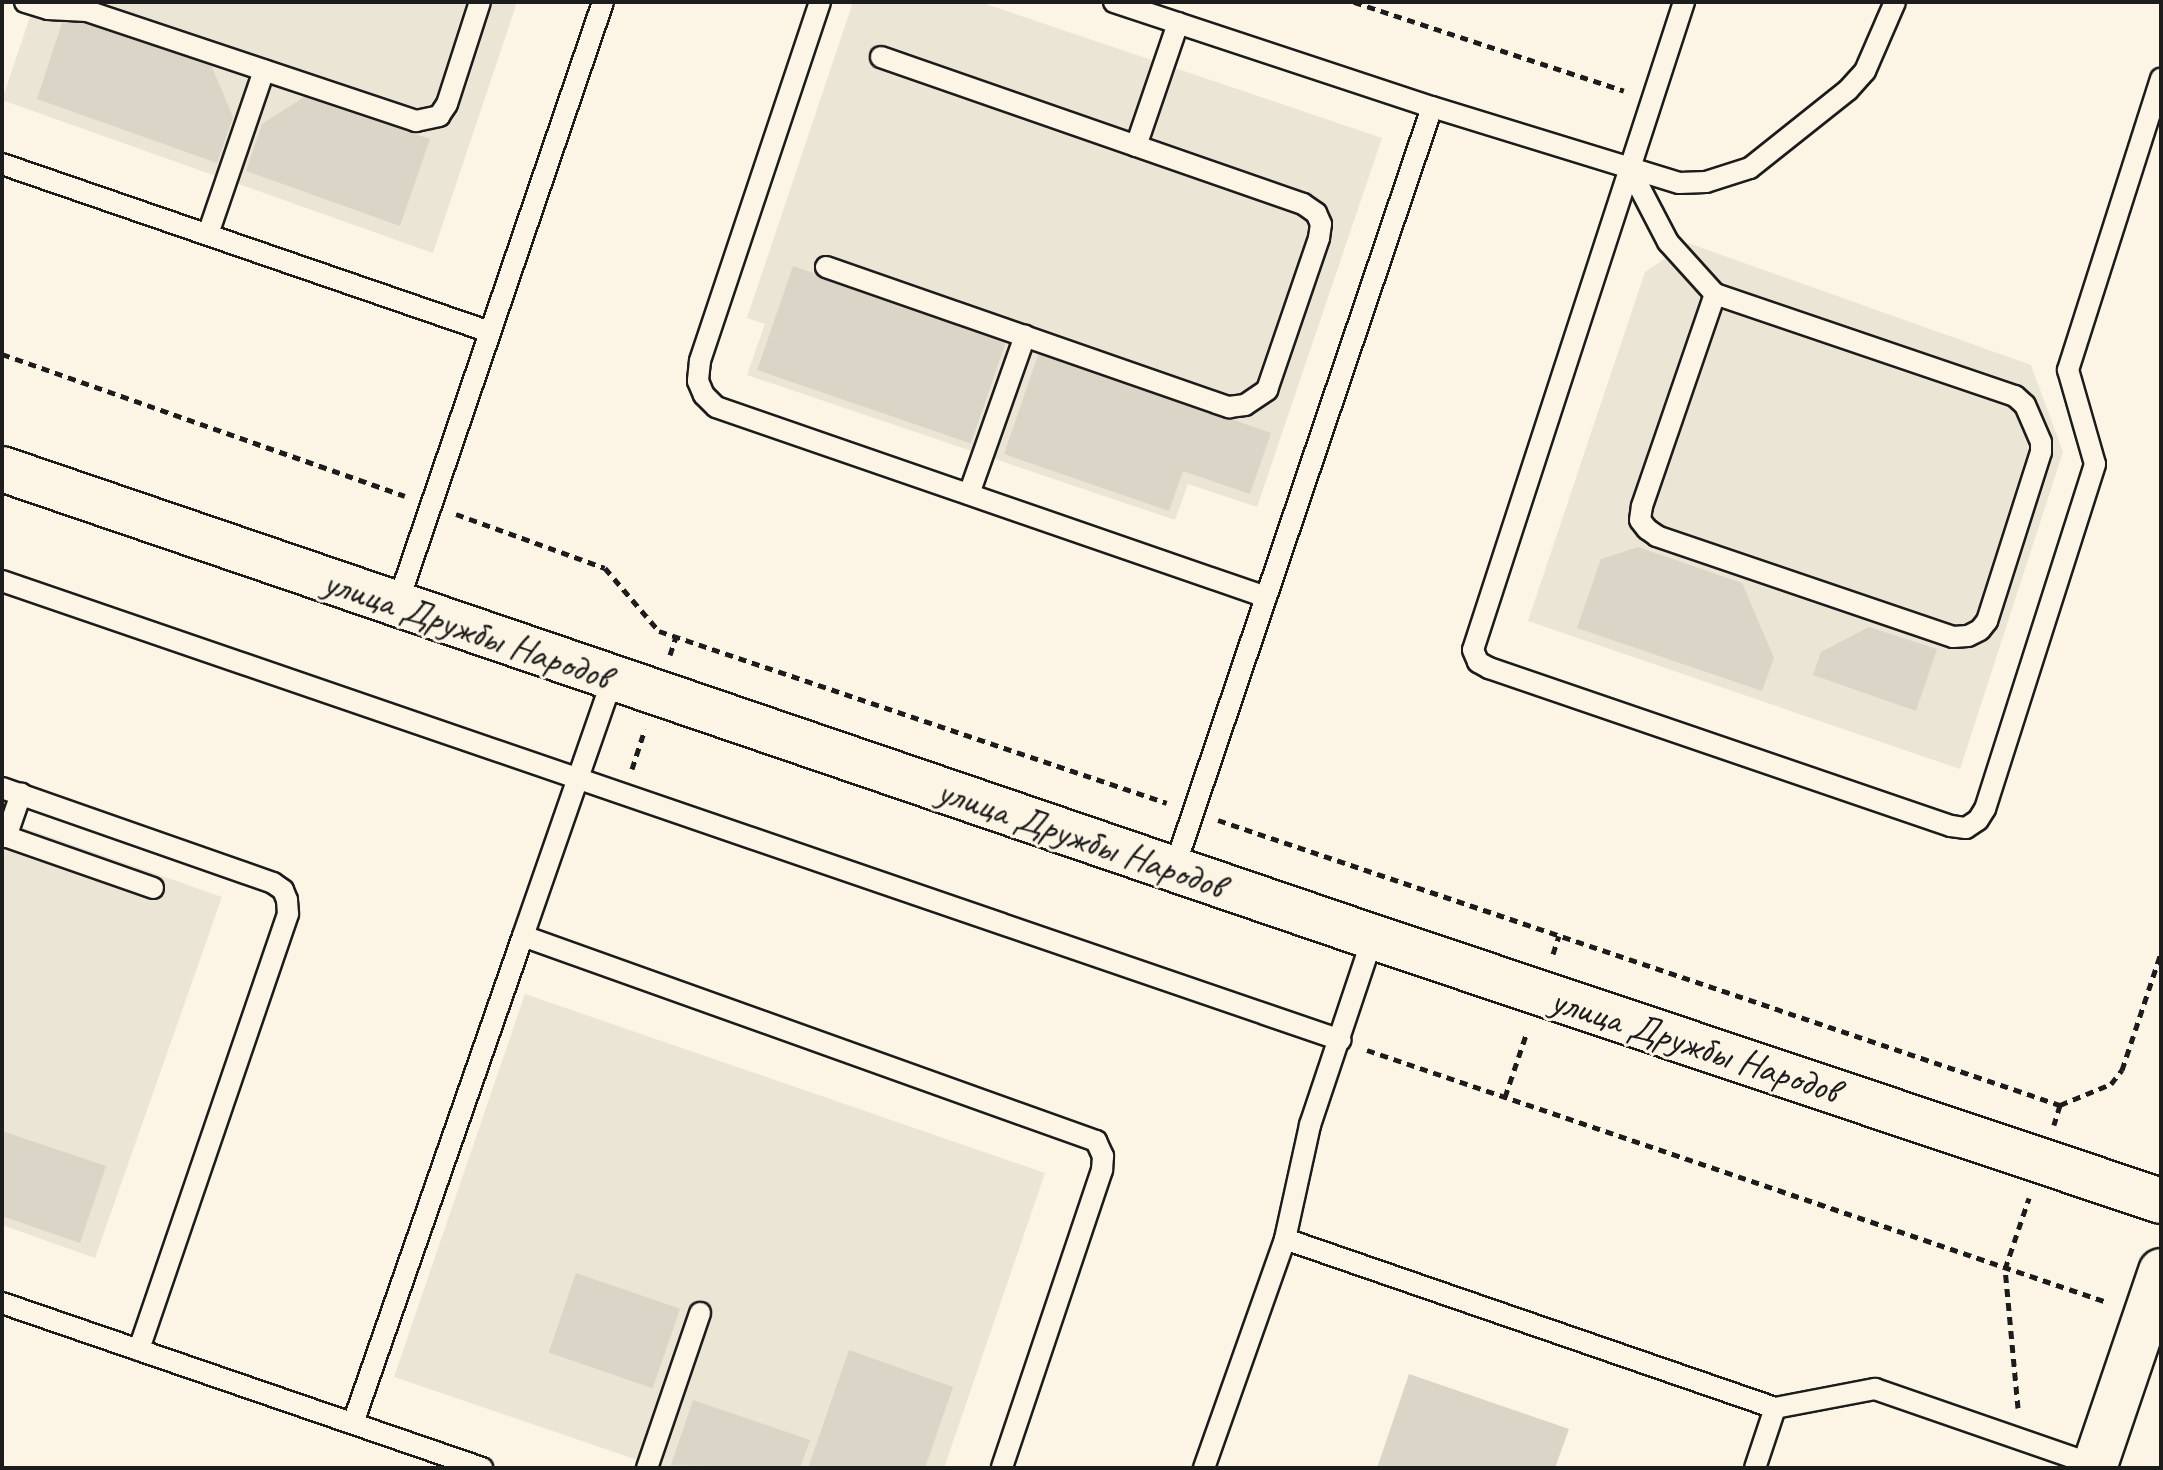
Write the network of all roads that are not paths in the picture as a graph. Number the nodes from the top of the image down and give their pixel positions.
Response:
1 (25, 2) edge
2 (480, 2) edge
3 (603, 2) edge
4 (820, 2) edge
5 (1114, 2) edge
6 (1684, 2) edge
7 (1895, 2) edge
8 (88, 6) edge
9 (1178, 23) junction
10 (881, 57) dead end
11 (264, 70) junction
12 (2161, 78) edge
13 (1432, 107) junction
14 (1136, 146) junction
15 (2, 164) edge
16 (1631, 171) junction
17 (208, 234) junction
18 (826, 267) dead end
19 (1715, 294) junction
20 (490, 332) junction
21 (1025, 336) junction
22 (2, 469) edge
23 (969, 494) junction
24 (2, 581) edge
25 (1266, 597) junction
26 (397, 605) junction
27 (613, 678) junction
28 (578, 779) junction
29 (12, 791) edge
30 (4, 836) edge
31 (1174, 869) junction
32 (153, 888) dead end
33 (523, 936) junction
34 (1373, 937) junction
35 (1340, 1040) junction
36 (2161, 1201) edge
37 (1285, 1239) junction
38 (2161, 1271) edge
39 (2, 1303) edge
40 (700, 1313) dead end
41 (139, 1350) junction
42 (1775, 1408) junction
43 (353, 1423) junction
44 (2094, 1466) edge
45 (482, 1468) edge
46 (647, 1468) edge
47 (1002, 1468) edge
48 (1204, 1468) edge
49 (1755, 1468) edge

1 - 8 lane
2 - 11 lane
3 - 20 lane
4 - 23 lane
5 - 9 lane
6 - 16 lane
7 - 16 lane
8 - 11 lane
9 - 13 lane
9 - 14 lane
10 - 14 lane
11 - 17 lane
12 - 16 lane
13 - 16 lane
13 - 25 lane
14 - 21 lane
15 - 17 lane
16 - 19 lane
17 - 20 lane
18 - 21 lane
19 - 19 lane
20 - 26 lane
21 - 23 lane
22 - 26 street, улица Дружбы Народов
23 - 25 lane
24 - 28 lane
25 - 31 lane
26 - 27 street, улица Дружбы Народов
27 - 28 lane
27 - 31 street, улица Дружбы Народов
28 - 33 lane
28 - 35 lane
29 - 30 lane
29 - 41 lane
30 - 32 lane
31 - 34 street, улица Дружбы Народов
33 - 43 lane
33 - 47 lane
34 - 35 lane
34 - 36 street, улица Дружбы Народов
35 - 37 lane
37 - 42 lane
37 - 48 lane
38 - 44 street
39 - 41 lane
40 - 46 lane
41 - 43 lane
42 - 44 lane
42 - 49 lane
43 - 45 lane

